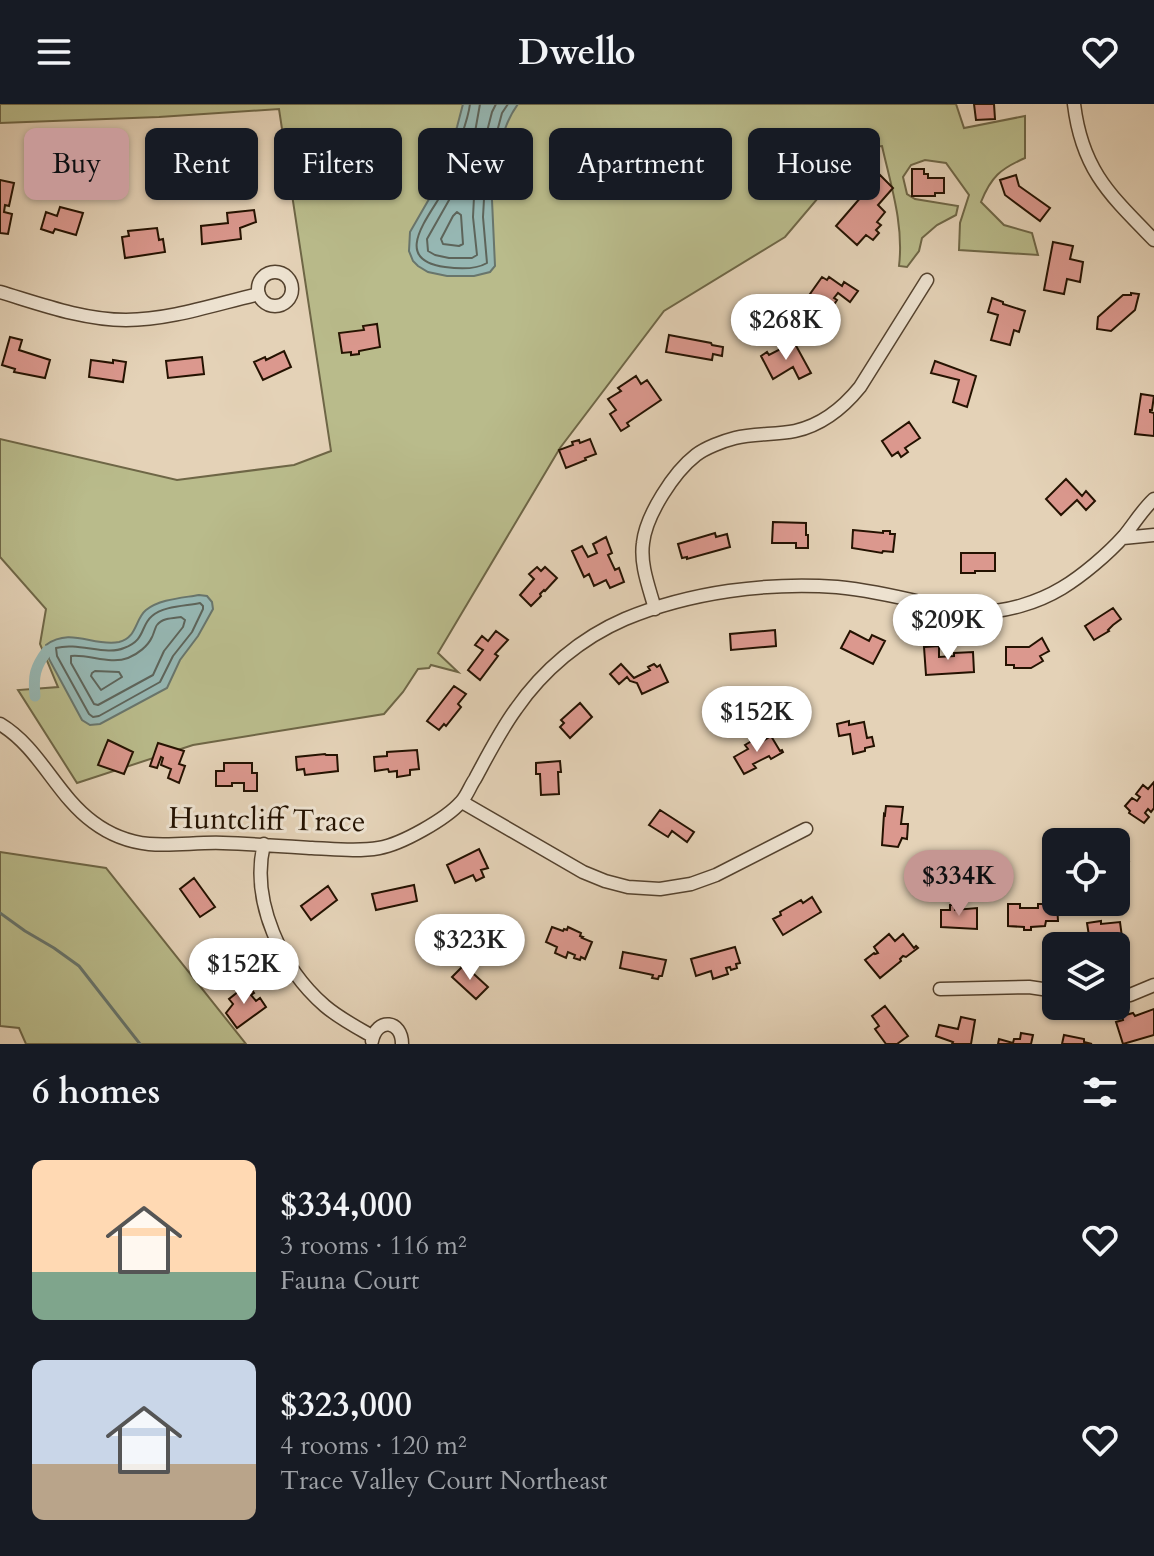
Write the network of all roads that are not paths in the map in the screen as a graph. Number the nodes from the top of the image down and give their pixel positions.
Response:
1 (1074, 104) edge
2 (1154, 240) edge
3 (927, 280) dead end
4 (0, 292) edge
5 (259, 294) dead end
6 (1154, 499) edge
7 (1154, 535) edge
8 (1123, 538) junction
9 (655, 609) junction
10 (0, 724) edge
11 (462, 802) junction
12 (806, 829) dead end
13 (264, 844) junction
14 (1154, 985) edge
15 (940, 989) dead end
16 (1042, 989) edge
17 (1130, 995) edge
18 (372, 1040) edge
19 (402, 1044) edge

1 - 2 street
3 - 9 street
4 - 5 street
6 - 8 street, Huntcliff Trace
7 - 8 street
8 - 9 street, Huntcliff Trace
9 - 11 street, Huntcliff Trace
10 - 13 street, Huntcliff Trace
11 - 12 street
11 - 13 street, Huntcliff Trace
13 - 18 street
14 - 17 street
15 - 16 street
18 - 19 street

